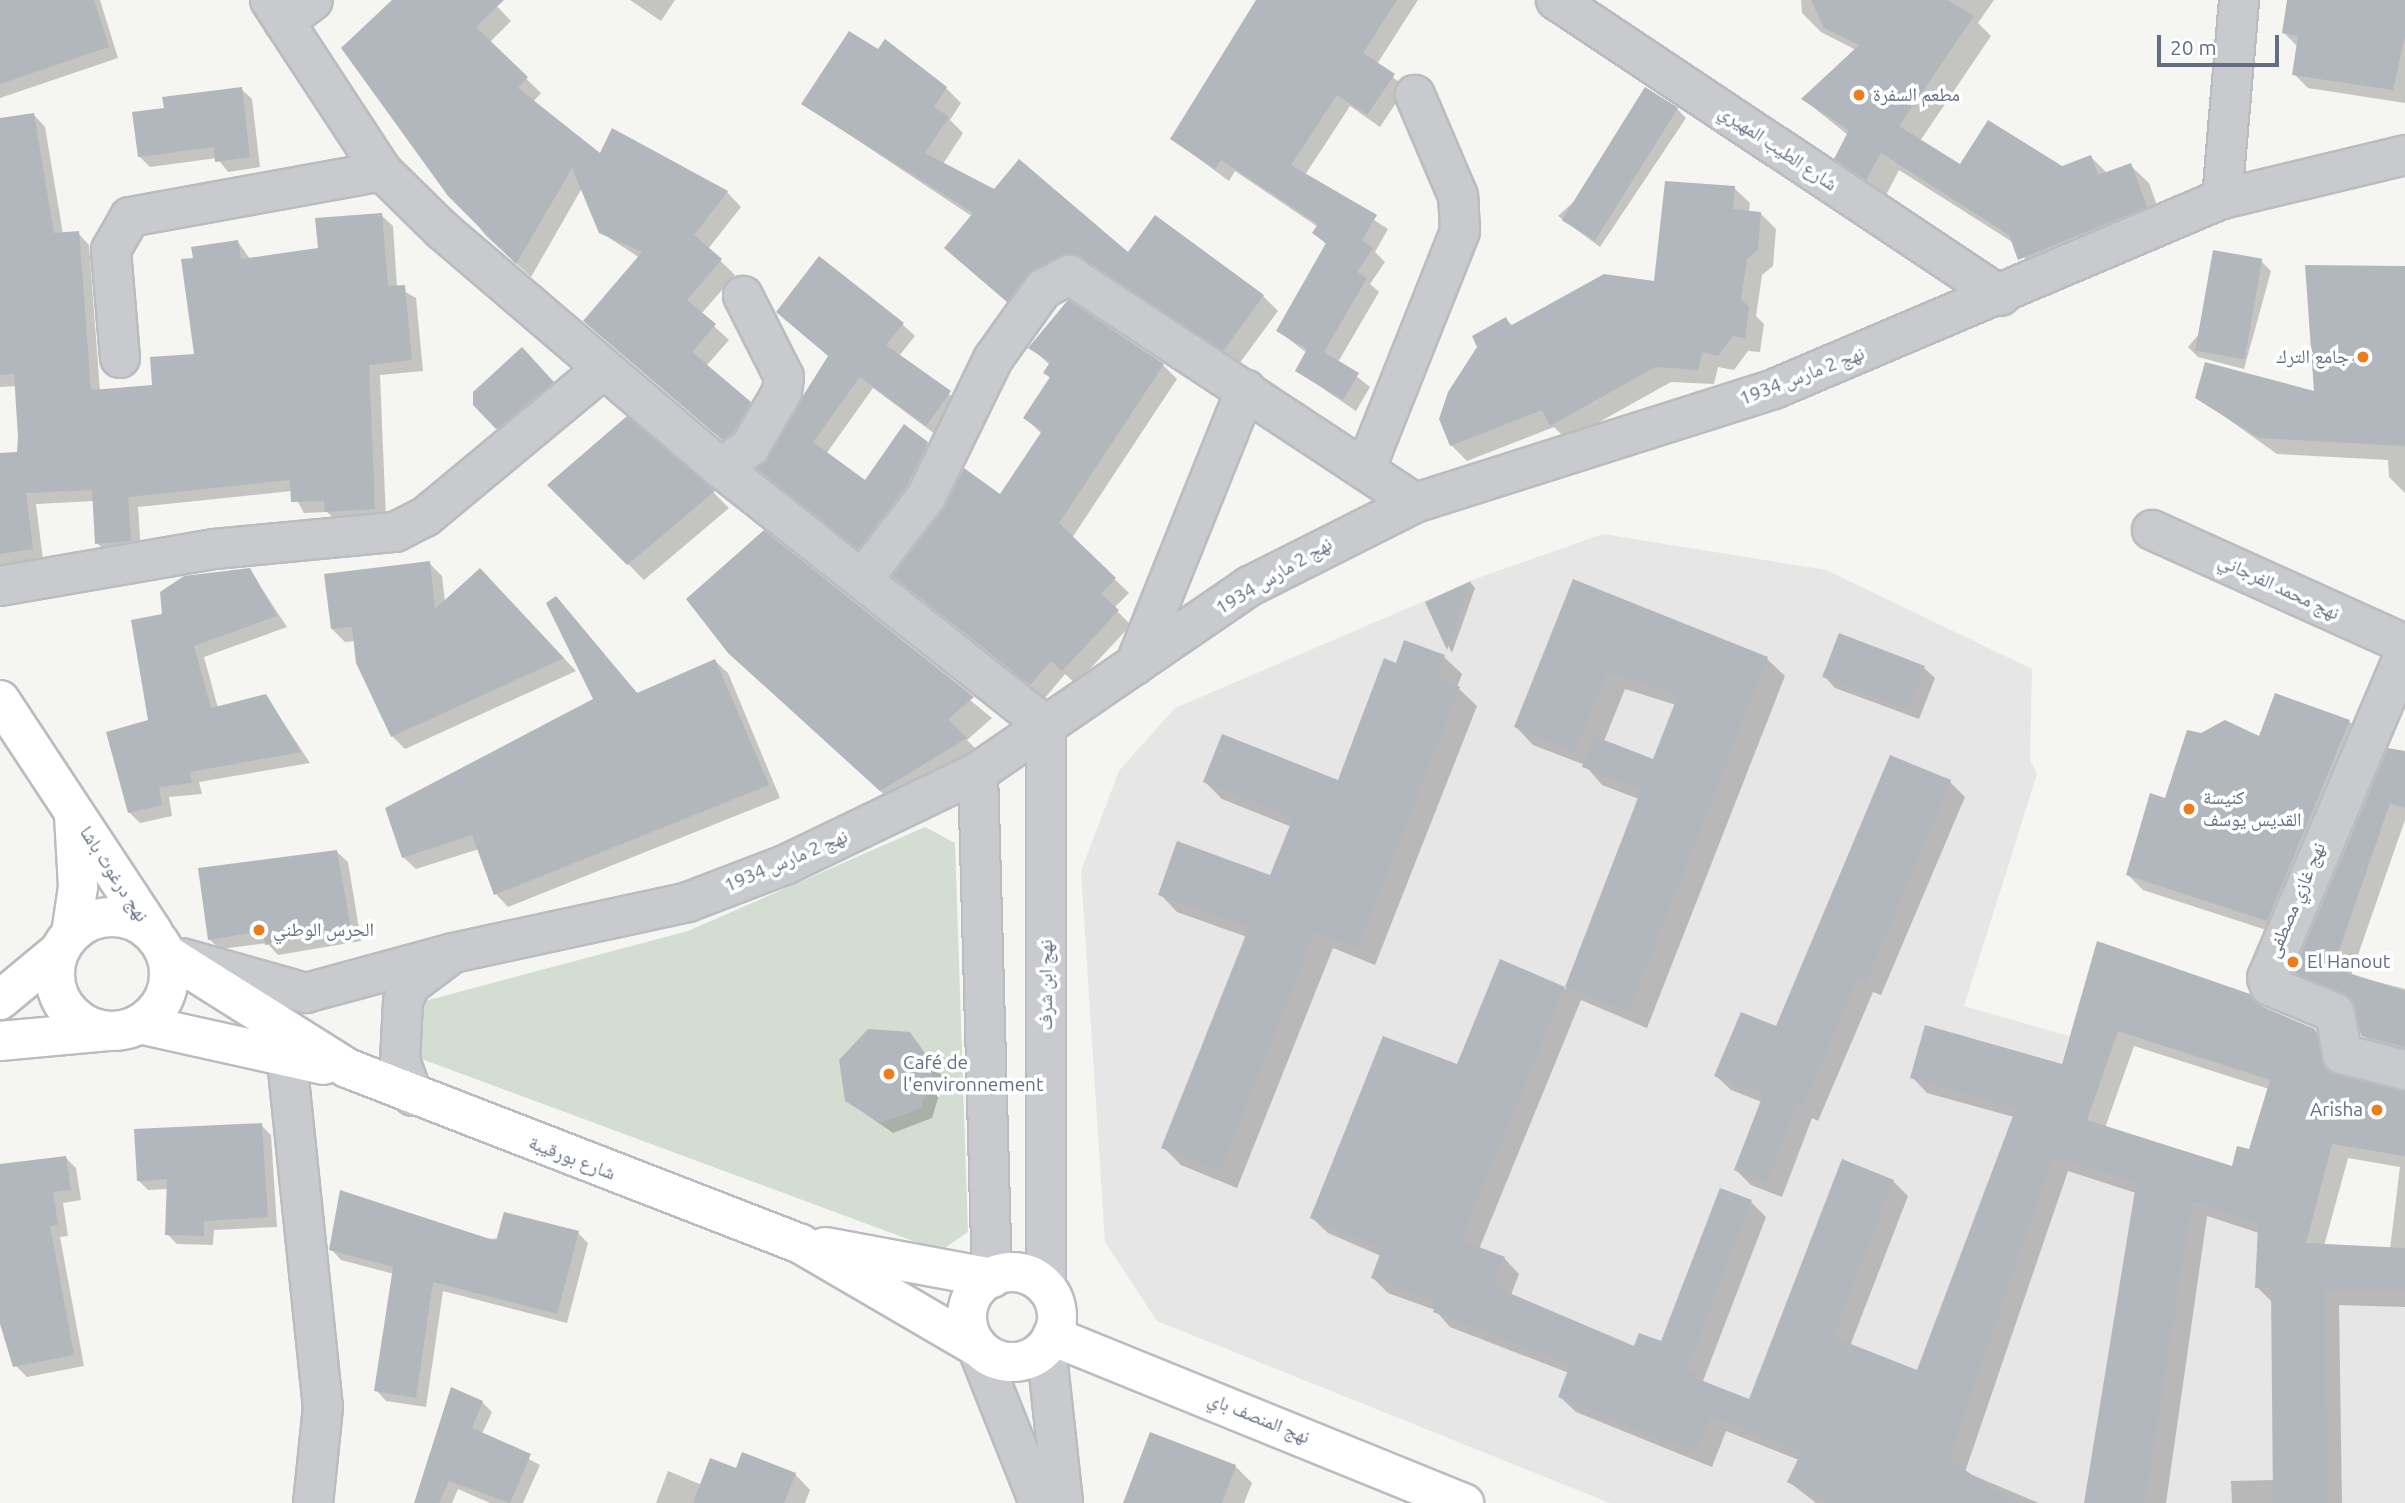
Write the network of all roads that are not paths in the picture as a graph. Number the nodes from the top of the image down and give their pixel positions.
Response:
1 (1556, 0) edge
2 (2239, 0) edge
3 (289, 7) edge
4 (1415, 94) dead end
5 (2405, 155) edge
6 (382, 171) junction
7 (2222, 199) junction
8 (743, 296) dead end
9 (2001, 296) junction
10 (120, 358) dead end
11 (603, 369) junction
12 (1246, 389) junction
13 (722, 468) junction
14 (1365, 470) junction
15 (1415, 503) junction
16 (2152, 530) dead end
17 (864, 577) junction
18 (0, 586) edge
19 (2405, 645) edge
20 (2405, 653) edge
21 (1135, 666) junction
22 (0, 700) edge
23 (1046, 726) junction
24 (978, 772) junction
25 (74, 813) junction
26 (65, 943) junction
27 (160, 944) junction
28 (453, 953) junction
29 (0, 1000) edge
30 (124, 1027) junction
31 (0, 1041) edge
32 (291, 1050) junction
33 (2405, 1070) edge
34 (413, 1096) junction
35 (799, 1243) junction
36 (992, 1278) junction
37 (1045, 1287) junction
38 (1049, 1341) junction
39 (977, 1347) junction
40 (313, 1503) edge
41 (1039, 1503) edge
42 (1063, 1503) edge
43 (1464, 1503) edge

1 - 9 street, شارع الطيب المهيري
2 - 7 street
3 - 6 street
4 - 14 street
5 - 7 street, نهج 2 مارس 1934
6 - 10 street
6 - 11 street
7 - 9 street, نهج 2 مارس 1934
8 - 13 street
9 - 15 street, نهج 2 مارس 1934
11 - 13 street
11 - 18 street
12 - 14 street
12 - 17 street
12 - 21 street
13 - 17 street
14 - 15 street
15 - 21 street, نهج 2 مارس 1934
16 - 19 street, نهج محمد الفرجاني
17 - 23 street
20 - 33 street, نهج غازي مصطفى
21 - 23 street, نهج 2 مارس 1934
22 - 25 main road, نهج درغوث باشا
23 - 24 street, نهج 2 مارس 1934
23 - 37 street, نهج ابن شرف
24 - 28 street, نهج 2 مارس 1934
24 - 36 street
25 - 26 main road, نهج درغوث باشا
25 - 27 main road, نهج درغوث باشا
26 - 27 main road
26 - 29 main road
26 - 30 main road
27 - 28 street, نهج 2 مارس 1934
27 - 30 main road
27 - 32 main road, شارع بورقيبة
28 - 34 street
30 - 31 main road, شارع بورقيبة
30 - 32 main road, شارع بورقيبة
32 - 34 main road, شارع بورقيبة
32 - 40 street
34 - 35 main road, شارع بورقيبة
35 - 36 main road, شارع بورقيبة
35 - 39 main road, شارع بورقيبة
36 - 37 main road
36 - 39 main road
37 - 38 main road
38 - 39 main road
38 - 42 street
38 - 43 main road, نهج المنصف باي
39 - 41 street

